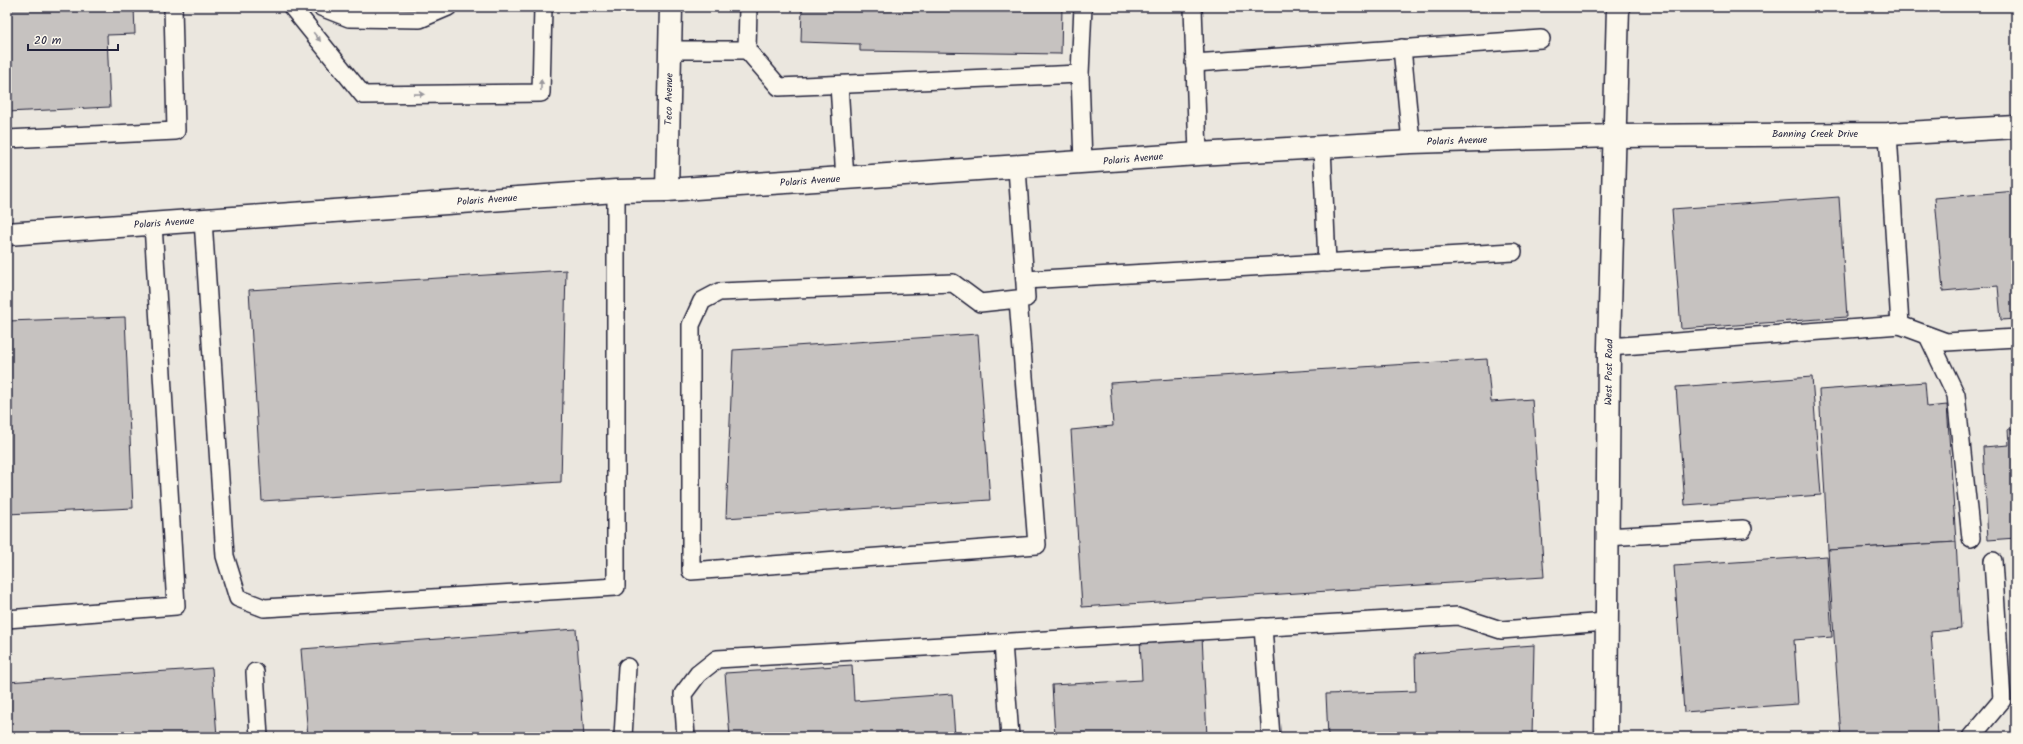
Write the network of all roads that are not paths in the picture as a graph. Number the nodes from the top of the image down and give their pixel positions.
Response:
1 (173, 7) edge
2 (292, 7) edge
3 (322, 7) edge
4 (448, 7) edge
5 (543, 7) edge
6 (671, 7) edge
7 (748, 7) edge
8 (1082, 7) edge
9 (1193, 7) edge
10 (1618, 7) edge
11 (1541, 39) dead end
12 (1402, 48) junction
13 (670, 50) junction
14 (747, 50) junction
15 (1194, 63) junction
16 (1080, 74) junction
17 (839, 85) junction
18 (2016, 127) edge
19 (1888, 134) junction
20 (1614, 136) junction
21 (7, 139) edge
22 (1411, 142) junction
23 (1322, 147) junction
24 (1198, 154) junction
25 (1083, 163) junction
26 (1017, 168) junction
27 (845, 179) junction
28 (667, 190) junction
29 (616, 191) junction
30 (203, 220) junction
31 (153, 224) junction
32 (7, 234) edge
33 (1513, 252) dead end
34 (1327, 263) junction
35 (1025, 280) junction
36 (1018, 299) junction
37 (1900, 325) junction
38 (1928, 336) junction
39 (2016, 338) edge
40 (1609, 347) junction
41 (1743, 529) dead end
42 (1606, 537) junction
43 (1971, 538) dead end
44 (1993, 561) dead end
45 (7, 619) edge
46 (1606, 622) junction
47 (1264, 627) junction
48 (1003, 643) junction
49 (627, 667) dead end
50 (255, 672) dead end
51 (259, 737) edge
52 (623, 737) edge
53 (686, 737) edge
54 (1010, 737) edge
55 (1271, 737) edge
56 (1606, 737) edge
57 (1971, 737) edge

1 - 21 lane
2 -> 5 lane
3 - 4 lane
6 - 13 street, Teco Avenue
7 - 14 lane
8 - 16 lane
9 - 15 lane
10 - 20 street, West Post Road
11 - 12 lane
12 - 15 lane
12 - 22 lane
13 - 14 lane
13 - 28 street, Teco Avenue
14 - 17 lane
15 - 24 lane
16 - 17 lane
16 - 25 lane
17 - 27 lane
18 - 19 street, Banning Creek Drive
19 - 20 street, Banning Creek Drive
19 - 37 lane
20 - 22 street, Polaris Avenue
20 - 40 street, West Post Road
22 - 23 street, Polaris Avenue
23 - 24 street, Polaris Avenue
23 - 34 lane
24 - 25 street, Polaris Avenue
25 - 26 street, Polaris Avenue
26 - 27 street, Polaris Avenue
26 - 35 lane
27 - 28 street, Polaris Avenue
28 - 29 street, Polaris Avenue
29 - 30 street, Polaris Avenue
29 - 30 lane
30 - 31 street, Polaris Avenue
31 - 32 street, Polaris Avenue
31 - 45 lane
33 - 34 lane
34 - 35 lane
35 - 36 lane
36 - 36 lane
37 - 38 lane
37 - 40 lane
38 - 39 lane
38 - 43 lane
40 - 42 street, West Post Road
41 - 42 lane
42 - 46 street, West Post Road
44 - 57 lane
46 - 47 lane
46 - 56 street, West Post Road
47 - 48 lane
47 - 55 lane
48 - 53 lane
48 - 54 lane
49 - 52 lane
50 - 51 lane

